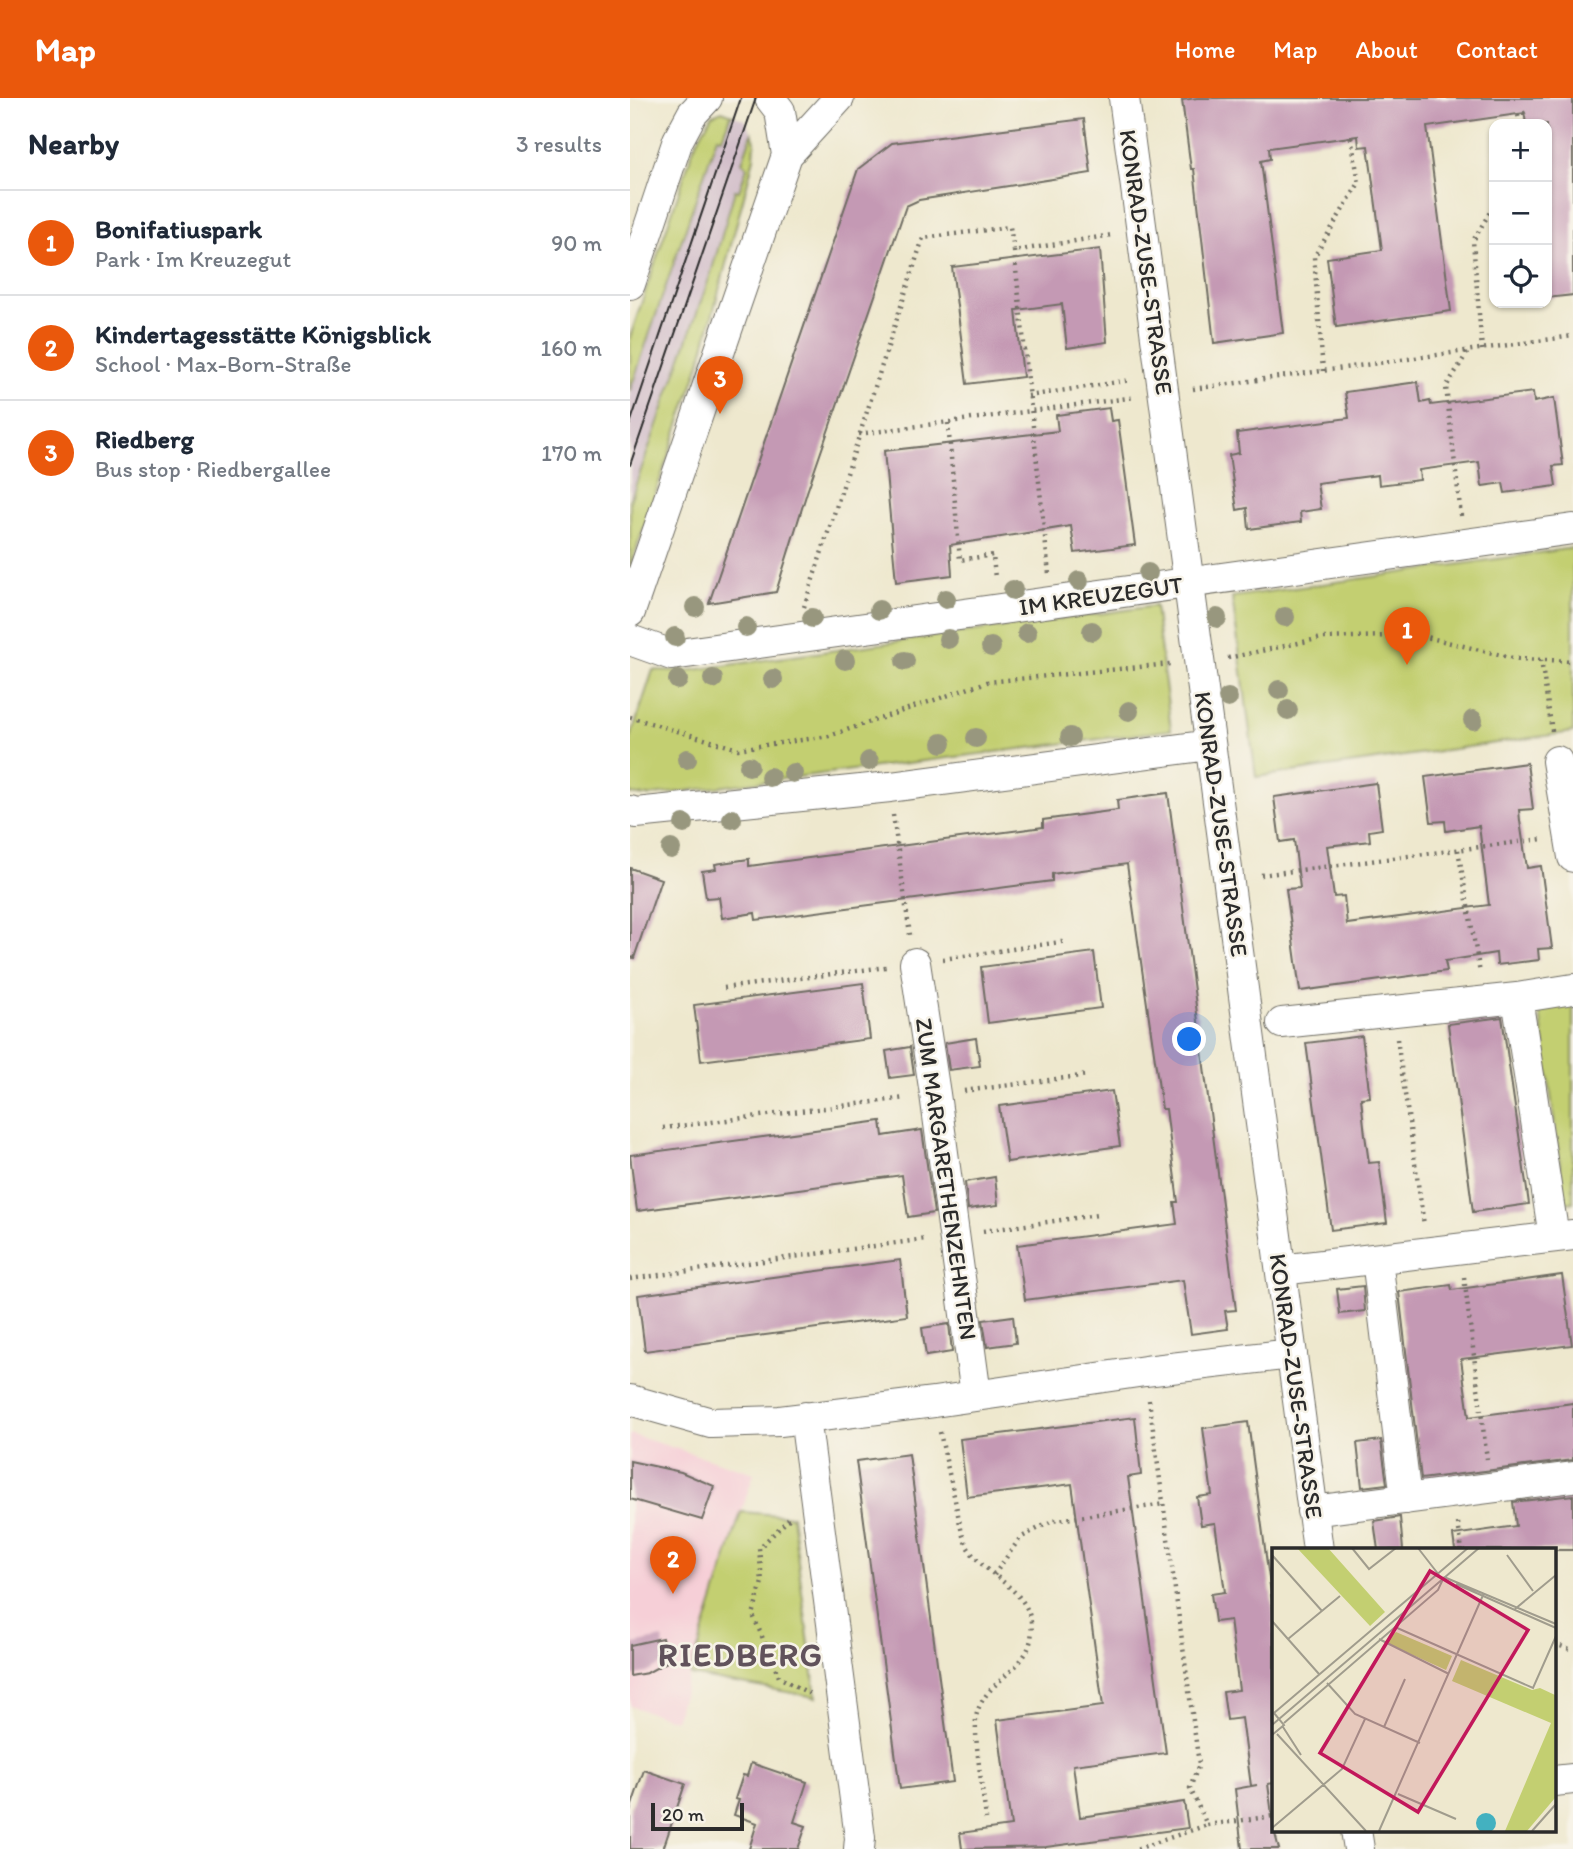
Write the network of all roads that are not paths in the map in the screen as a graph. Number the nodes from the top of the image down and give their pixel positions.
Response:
1 (707, 98) edge
2 (770, 98) edge
3 (839, 98) edge
4 (1124, 98) edge
5 (787, 155) junction
6 (630, 284) edge
7 (1573, 529) edge
8 (1189, 584) junction
9 (630, 612) edge
10 (630, 640) edge
11 (1210, 745) junction
12 (1557, 761) road end
13 (630, 811) edge
14 (1571, 846) edge
15 (915, 963) road end
16 (1573, 989) edge
17 (1517, 999) junction
18 (1282, 1023) dead end
19 (1563, 1236) edge
20 (1377, 1259) junction
21 (1280, 1270) junction
22 (1292, 1354) junction
23 (976, 1395) junction
24 (630, 1401) edge
25 (804, 1417) junction
26 (1573, 1477) edge
27 (1406, 1499) junction
28 (1312, 1511) junction
29 (1318, 1548) edge
30 (859, 1849) edge

1 - 6 street
2 - 5 street
3 - 5 street
4 - 8 street, KONRAD-ZUSE-STRASSE
5 - 9 street
7 - 8 street, IM KREUZEGUT
8 - 10 street, IM KREUZEGUT
8 - 11 street, KONRAD-ZUSE-STRASSE
11 - 13 street
11 - 21 street, KONRAD-ZUSE-STRASSE
12 - 14 street
15 - 23 street, ZUM MARGARETHENZEHNTEN
16 - 17 street
17 - 18 street
17 - 19 street
19 - 20 street
20 - 21 street
20 - 27 street
21 - 22 street, KONRAD-ZUSE-STRASSE
22 - 23 street
22 - 28 street, KONRAD-ZUSE-STRASSE
23 - 25 street
24 - 25 street
25 - 30 street
26 - 27 street
27 - 28 street
28 - 29 street, KONRAD-ZUSE-STRASSE

